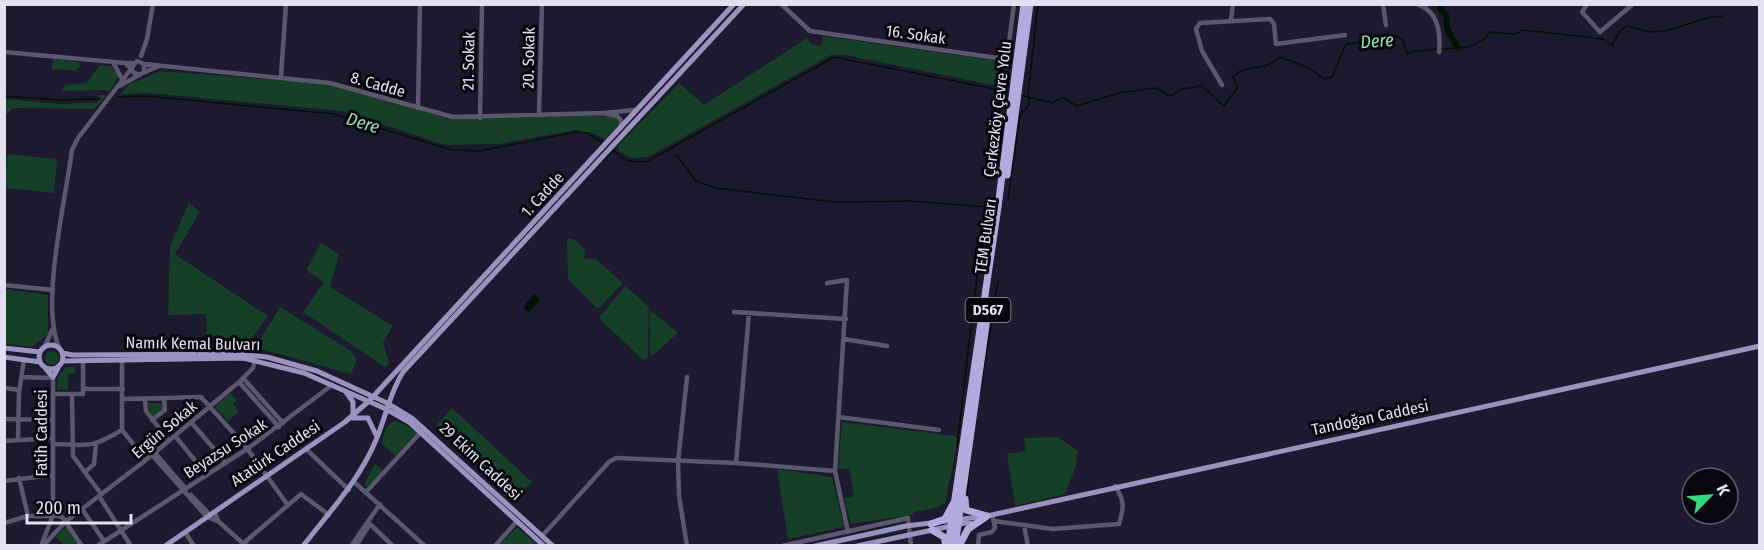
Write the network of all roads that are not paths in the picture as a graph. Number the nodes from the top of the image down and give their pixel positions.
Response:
1 (153, 4) edge
2 (286, 4) edge
3 (420, 4) edge
4 (482, 4) edge
5 (542, 4) edge
6 (734, 4) edge
7 (744, 4) edge
8 (781, 4) edge
9 (1014, 4) edge
10 (1233, 4) edge
11 (1383, 4) edge
12 (1417, 4) edge
13 (1587, 4) edge
14 (1633, 4) edge
15 (1028, 6) edge
16 (1231, 20) junction
17 (1386, 25) dead end
18 (1345, 35) dead end
19 (4, 52) edge
20 (1439, 52) dead end
21 (113, 62) junction
22 (138, 62) junction
23 (159, 66) junction
24 (141, 74) junction
25 (281, 76) junction
26 (122, 80) junction
27 (1222, 85) dead end
28 (117, 88) junction
29 (1014, 99) junction
30 (418, 108) junction
31 (638, 109) junction
32 (604, 112) junction
33 (539, 113) junction
34 (480, 118) junction
35 (621, 128) junction
36 (610, 144) junction
37 (603, 152) junction
38 (827, 283) dead end
39 (4, 285) edge
40 (53, 290) junction
41 (734, 312) dead end
42 (749, 313) junction
43 (846, 319) junction
44 (53, 327) junction
45 (844, 339) junction
46 (45, 346) junction
47 (887, 346) dead end
48 (1760, 346) edge
49 (4, 348) edge
50 (61, 351) junction
51 (40, 352) junction
52 (4, 357) edge
53 (255, 358) junction
54 (24, 360) junction
55 (122, 360) junction
56 (63, 361) junction
57 (83, 361) junction
58 (40, 362) junction
59 (45, 367) junction
60 (58, 367) junction
61 (305, 370) junction
62 (21, 377) junction
63 (687, 377) dead end
64 (53, 378) junction
65 (241, 380) junction
66 (332, 385) junction
67 (383, 385) junction
68 (4, 388) edge
69 (393, 388) junction
70 (83, 389) junction
71 (123, 389) junction
72 (19, 390) junction
73 (345, 390) junction
74 (359, 390) junction
75 (53, 394) junction
76 (72, 394) junction
77 (164, 398) junction
78 (123, 399) junction
79 (145, 399) junction
80 (371, 399) junction
81 (210, 405) junction
82 (387, 406) junction
83 (400, 414) junction
84 (354, 415) junction
85 (839, 417) junction
86 (4, 419) edge
87 (18, 420) junction
88 (53, 420) junction
89 (152, 420) junction
90 (191, 422) junction
91 (345, 422) junction
92 (281, 425) junction
93 (381, 427) junction
94 (122, 430) junction
95 (939, 430) dead end
96 (421, 432) junction
97 (175, 436) junction
98 (377, 437) junction
99 (53, 438) junction
100 (18, 439) junction
101 (4, 441) edge
102 (169, 441) junction
103 (53, 444) junction
104 (72, 445) junction
105 (96, 445) junction
106 (247, 449) junction
107 (306, 449) junction
108 (154, 454) junction
109 (146, 460) junction
110 (678, 462) junction
111 (226, 463) junction
112 (736, 463) junction
113 (835, 471) junction
114 (84, 472) junction
115 (53, 475) junction
116 (207, 475) junction
117 (266, 476) junction
118 (19, 478) junction
119 (4, 481) edge
120 (354, 482) junction
121 (964, 482) junction
122 (1115, 486) junction
123 (184, 489) junction
124 (349, 490) junction
125 (958, 490) junction
126 (366, 492) junction
127 (100, 495) junction
128 (288, 504) junction
129 (380, 504) junction
130 (82, 509) junction
131 (210, 514) junction
132 (329, 515) junction
133 (28, 516) junction
134 (52, 517) junction
135 (991, 517) junction
136 (63, 519) junction
137 (517, 521) junction
138 (4, 523) edge
139 (956, 524) junction
140 (1024, 525) junction
141 (909, 526) junction
142 (931, 527) junction
143 (58, 529) junction
144 (122, 531) junction
145 (184, 532) junction
146 (848, 532) junction
147 (912, 533) junction
148 (542, 536) junction
149 (104, 541) junction
150 (305, 544) edge
151 (246, 545) edge
152 (859, 545) edge
153 (42, 546) edge
154 (82, 546) edge
155 (97, 546) edge
156 (131, 546) edge
157 (165, 546) edge
158 (194, 546) edge
159 (351, 546) edge
160 (356, 546) edge
161 (393, 546) edge
162 (425, 546) edge
163 (495, 546) edge
164 (544, 546) edge
165 (553, 546) edge
166 (687, 546) edge
167 (782, 546) edge
168 (815, 546) edge
169 (911, 546) edge
170 (947, 546) edge
171 (957, 546) edge
172 (978, 546) edge
173 (1028, 546) edge

1 - 22 street
2 - 25 street
3 - 30 street
4 - 34 street, 21. Sokak
5 - 33 street, 20. Sokak
6 - 31 main road, 1. Cadde
7 - 36 main road, 1. Cadde
8 - 9 street, 16. Sokak
10 - 16 street
11 - 17 street
12 - 20 street
13 - 14 street
15 - 29 highway, Çerkezköy Çevre Yolu / D567
16 - 18 street
16 - 27 street
19 - 21 street
21 - 22 street, 8. Cadde
21 - 26 street
22 - 23 street, 8. Cadde
22 - 24 street
22 - 24 street
22 - 26 street
23 - 24 street
23 - 25 street, 8. Cadde
24 - 28 street
25 - 30 street, 8. Cadde
26 - 28 street
28 - 40 street
29 - 121 highway, TEM Bulvarı / D567
29 - 125 highway, Çerkezköy Çevre Yolu / D567
30 - 34 street, 8. Cadde
31 - 32 street, 8. Cadde
31 - 35 main road, 1. Cadde
32 - 33 street, 8. Cadde
32 - 35 street
33 - 34 street, 8. Cadde
35 - 36 main road, 1. Cadde
36 - 37 main road, 1. Cadde
37 - 67 main road, 1. Cadde
37 - 69 main road, 1. Cadde
38 - 43 street
39 - 40 street
40 - 44 street
41 - 42 street
42 - 43 street
42 - 112 street
43 - 45 street
44 - 46 street
44 - 50 street
45 - 47 street
45 - 85 street
46 - 50 main road
46 - 51 main road
48 - 122 main road, Tandoğan Caddesi
49 - 51 main road
50 - 53 main road, Namık Kemal Bulvarı
50 - 56 main road
51 - 58 main road
52 - 54 main road
53 - 55 main road, Namık Kemal Bulvarı
53 - 61 main road, Namık Kemal Bulvarı
53 - 65 street, Ergün Sokak
54 - 58 main road
54 - 62 street
55 - 57 main road, Namık Kemal Bulvarı
55 - 71 street
56 - 57 main road, Namık Kemal Bulvarı
56 - 60 main road
57 - 70 street
58 - 59 main road
59 - 60 main road
59 - 64 main road
60 - 64 main road
61 - 66 main road, Namık Kemal Bulvarı
61 - 74 main road, Namık Kemal Bulvarı
62 - 64 street
62 - 72 street
63 - 110 street
64 - 75 street, Fatih Caddesi
65 - 81 street, Ergün Sokak
65 - 92 street
66 - 73 main road, Namık Kemal Bulvarı
66 - 92 street, Beyazsu Sokak
67 - 74 main road
67 - 80 main road, 1. Cadde
68 - 72 street
69 - 82 main road, 1. Cadde
69 - 83 main road
70 - 71 street
70 - 76 street
71 - 78 street
72 - 87 street
73 - 80 main road, Namık Kemal Bulvarı
73 - 84 main road
74 - 80 main road, Namık Kemal Bulvarı
75 - 76 street
75 - 88 street, Fatih Caddesi
76 - 104 street
77 - 79 street
77 - 81 street
77 - 89 street
78 - 79 street
78 - 94 street
79 - 89 street
80 - 82 main road, Namık Kemal Bulvarı
80 - 84 main road, Atatürk Caddesi
81 - 90 street, Ergün Sokak
81 - 106 street
82 - 83 main road, 29 Ekim Caddesi
82 - 93 main road, 1. Cadde
83 - 93 main road
83 - 96 main road, 29 Ekim Caddesi
83 - 148 main road, 29 Ekim Caddesi
84 - 91 main road, Atatürk Caddesi
85 - 95 street
85 - 113 street
86 - 87 street
87 - 88 street
87 - 100 street
88 - 99 street, Fatih Caddesi
89 - 102 street
90 - 97 street, Ergün Sokak
90 - 111 street
91 - 98 main road
91 - 107 main road, Atatürk Caddesi
92 - 106 street, Beyazsu Sokak
93 - 98 main road, 1. Cadde
94 - 105 street
94 - 109 street
96 - 126 street
96 - 137 main road, 29 Ekim Caddesi
97 - 102 street, Ergün Sokak
97 - 116 street
98 - 120 main road, 1. Cadde
99 - 100 street
99 - 103 street, Fatih Caddesi
100 - 101 street
102 - 108 street, Ergün Sokak
103 - 104 street
103 - 115 street, Fatih Caddesi
104 - 105 street
104 - 114 street
105 - 114 street
106 - 111 street, Beyazsu Sokak
106 - 117 street
107 - 117 main road, Atatürk Caddesi
107 - 124 street
108 - 109 street, Ergün Sokak
108 - 123 street
109 - 127 street, Ergün Sokak
110 - 112 street
110 - 148 street
110 - 166 street
111 - 116 street, Beyazsu Sokak
112 - 113 street
113 - 146 street
114 - 127 street
115 - 118 street
115 - 134 street, Fatih Caddesi
116 - 123 street, Beyazsu Sokak
117 - 128 street
117 - 131 main road, Atatürk Caddesi
118 - 119 street
118 - 133 street
120 - 124 main road, 1. Cadde
120 - 126 street
121 - 135 highway
121 - 139 highway, TEM Bulvarı / D567
122 - 135 main road, Tandoğan Caddesi
122 - 140 street
123 - 131 street
123 - 144 street, Beyazsu Sokak
124 - 132 main road, 1. Cadde
125 - 139 highway, D567
125 - 142 highway
126 - 129 street
127 - 130 street, Ergün Sokak
127 - 144 street
128 - 132 street
128 - 151 street
129 - 159 street
129 - 162 street
130 - 136 street, Ergün Sokak
130 - 149 street
131 - 145 main road, Atatürk Caddesi
131 - 151 street
132 - 150 main road, 1. Cadde
133 - 134 street
133 - 138 street
134 - 136 street
134 - 143 street
134 - 153 street, Fatih Caddesi
135 - 139 main road, Tandoğan Caddesi
135 - 140 street
135 - 171 highway
135 - 172 street
136 - 143 street, Ergün Sokak
136 - 154 street
137 - 163 street
137 - 164 main road, 29 Ekim Caddesi
139 - 142 main road, Tandoğan Caddesi
139 - 170 highway, D567
139 - 171 highway, D567
140 - 173 street
141 - 142 main road
141 - 146 street
141 - 147 street
141 - 168 main road
142 - 147 main road
142 - 170 highway
143 - 153 street, Ergün Sokak
144 - 149 street, Beyazsu Sokak
144 - 156 street
145 - 157 main road, Atatürk Caddesi
145 - 158 street
146 - 167 street
147 - 152 main road
147 - 169 street
148 - 165 main road, 29 Ekim Caddesi
149 - 155 street, Beyazsu Sokak
160 - 161 street

